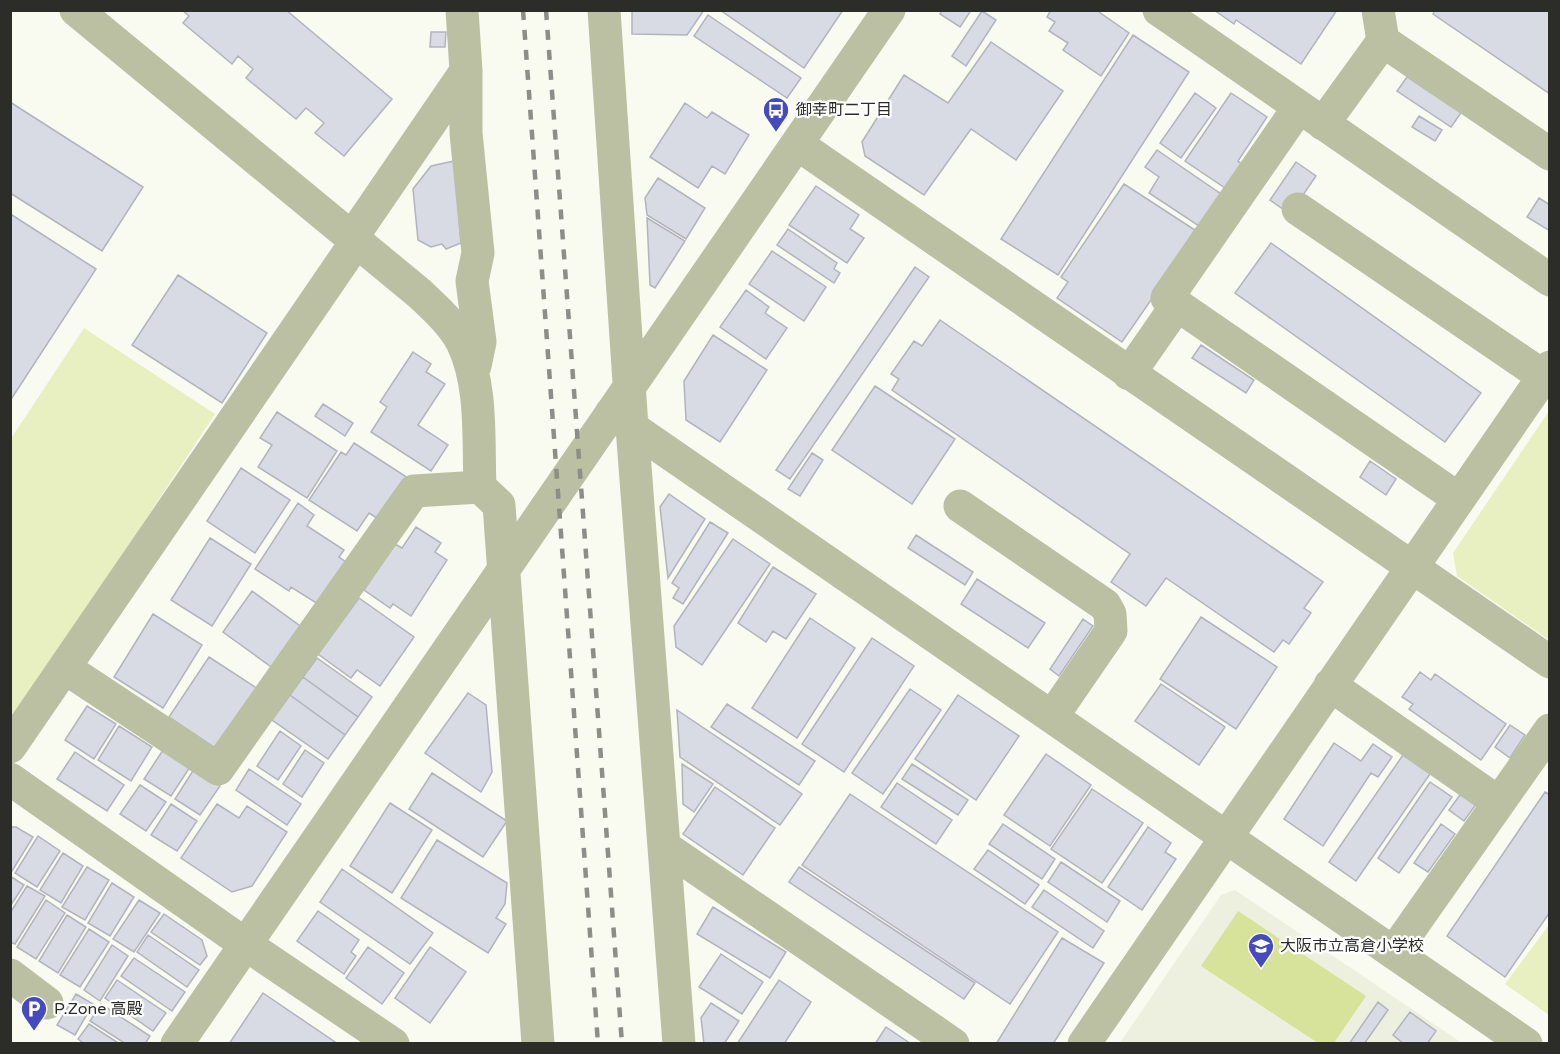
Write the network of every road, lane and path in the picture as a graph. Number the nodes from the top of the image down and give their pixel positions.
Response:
1 (76, 10) edge
2 (462, 10) edge
3 (604, 10) edge
4 (888, 10) edge
5 (1159, 10) edge
6 (1380, 26) edge
7 (466, 71) junction
8 (1311, 116) junction
9 (796, 144) junction
10 (1550, 154) edge
11 (1298, 209) dead end
12 (354, 241) junction
13 (1550, 280) edge
14 (1177, 304) junction
15 (473, 372) junction
16 (1546, 372) edge
17 (1129, 374) junction
18 (624, 409) junction
19 (480, 487) junction
20 (1459, 499) junction
21 (960, 506) dead end
22 (1411, 568) junction
23 (503, 570) junction
24 (1550, 662) edge
25 (65, 668) junction
26 (1330, 686) junction
27 (1052, 717) junction
28 (1546, 742) edge
29 (10, 747) edge
30 (10, 779) edge
31 (1498, 802) junction
32 (1226, 836) junction
33 (665, 847) junction
34 (245, 944) junction
35 (1394, 952) junction
36 (10, 975) edge
37 (47, 1003) dead end
38 (177, 1044) edge
39 (393, 1044) edge
40 (538, 1044) edge
41 (679, 1044) edge
42 (953, 1044) edge
43 (1084, 1044) edge
44 (1526, 1044) edge

1 - 12 street
2 - 7 street
3 - 18 street
4 - 9 street
5 - 8 street
6 - 8 street
6 - 10 street
7 - 12 street
7 - 15 street
8 - 13 street
8 - 14 street
9 - 17 street
9 - 18 street
11 - 16 street
12 - 15 street
12 - 25 street
14 - 17 street
14 - 20 street
15 - 19 street
16 - 20 street
17 - 22 street
18 - 23 street
18 - 27 street
18 - 33 street
19 - 23 street
19 - 25 street
20 - 22 street
21 - 27 street
22 - 24 street
22 - 26 street
23 - 34 street
23 - 40 street
25 - 29 street
26 - 31 street
26 - 32 street
27 - 32 street
28 - 31 street
30 - 34 street
31 - 35 street
32 - 35 street
32 - 43 street
33 - 41 street
33 - 42 street
34 - 38 street
34 - 39 street
35 - 44 street
36 - 37 street

